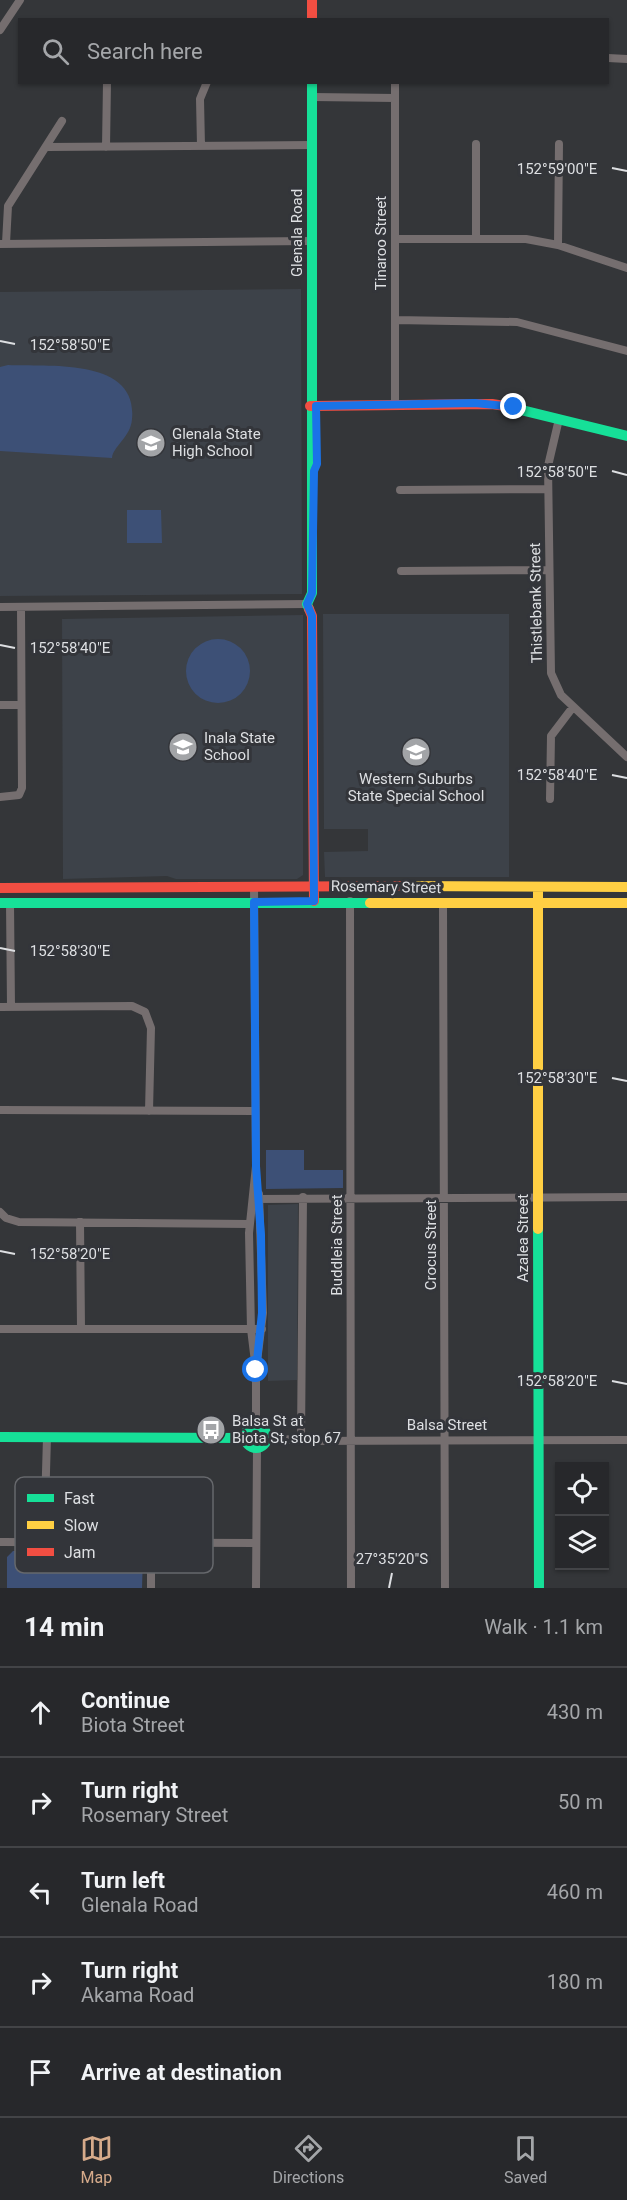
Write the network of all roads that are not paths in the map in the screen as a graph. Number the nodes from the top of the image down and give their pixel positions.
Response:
1 (20, 0) edge
2 (312, 0) edge
3 (312, 18) edge
4 (0, 30) edge
5 (609, 58) edge
6 (627, 58) edge
7 (107, 84) edge
8 (206, 84) edge
9 (312, 84) edge
10 (395, 84) edge
11 (312, 97) junction
12 (395, 98) junction
13 (62, 121) dead end
14 (476, 144) dead end
15 (559, 144) dead end
16 (312, 145) junction
17 (47, 147) junction
18 (106, 147) junction
19 (201, 147) junction
20 (476, 238) junction
21 (395, 239) junction
22 (312, 241) junction
23 (3, 244) edge
24 (558, 245) junction
25 (626, 265) edge
26 (395, 320) junction
27 (627, 351) edge
28 (395, 404) junction
29 (313, 406) junction
30 (559, 419) junction
31 (627, 436) edge
32 (548, 489) junction
33 (400, 490) dead end
34 (548, 570) junction
35 (400, 571) dead end
36 (307, 604) junction
37 (0, 607) edge
38 (21, 607) junction
39 (0, 705) edge
40 (21, 705) junction
41 (573, 707) junction
42 (627, 757) edge
43 (0, 797) edge
44 (550, 799) dead end
45 (254, 886) junction
46 (314, 886) junction
47 (538, 887) junction
48 (627, 887) edge
49 (0, 888) edge
50 (314, 901) junction
51 (350, 901) junction
52 (254, 902) junction
53 (5, 903) edge
54 (443, 903) junction
55 (538, 903) junction
56 (627, 903) edge
57 (0, 1007) edge
58 (11, 1007) junction
59 (0, 1110) edge
60 (149, 1111) junction
61 (255, 1111) junction
62 (303, 1197) junction
63 (351, 1197) junction
64 (444, 1197) junction
65 (538, 1197) junction
66 (627, 1197) edge
67 (256, 1198) junction
68 (0, 1212) edge
69 (80, 1222) junction
70 (249, 1224) junction
71 (81, 1328) junction
72 (0, 1329) edge
73 (251, 1329) junction
74 (262, 1329) junction
75 (256, 1370) junction
76 (256, 1426) junction
77 (0, 1437) edge
78 (47, 1437) junction
79 (267, 1437) junction
80 (245, 1438) junction
81 (539, 1439) junction
82 (351, 1440) junction
83 (444, 1440) junction
84 (627, 1440) edge
85 (301, 1441) junction
86 (257, 1448) junction
87 (46, 1477) edge
88 (213, 1543) edge
89 (255, 1543) junction
90 (256, 1588) edge
91 (351, 1588) edge
92 (445, 1588) edge
93 (539, 1588) edge

1 - 4 street
2 - 3 street
5 - 6 street
7 - 18 street
8 - 19 street
9 - 11 street, Glenala Road
10 - 12 street, Tinaroo Street
11 - 12 street
11 - 16 street, Glenala Road
12 - 21 street, Tinaroo Street
13 - 17 street
14 - 20 street
15 - 24 street
16 - 19 street
16 - 22 street, Glenala Road
17 - 18 street
17 - 23 street
18 - 19 street
20 - 21 street
20 - 24 street
21 - 26 street, Tinaroo Street
22 - 23 street
22 - 29 street, Glenala Road
24 - 25 street
26 - 27 street
26 - 28 street, Tinaroo Street
28 - 29 street
28 - 30 street
29 - 36 street, Glenala Road
30 - 31 street
30 - 32 street, Thistlebank Street
32 - 33 street
32 - 34 street, Thistlebank Street
34 - 35 street
34 - 41 street, Thistlebank Street
36 - 38 street
36 - 46 street, Glenala Road
37 - 38 street
38 - 40 street
39 - 40 street
40 - 43 street
41 - 42 street, Thistlebank Street
41 - 44 street
45 - 46 street, Rosemary Street
45 - 49 street, Rosemary Street
45 - 52 street
46 - 47 street, Rosemary Street
46 - 50 street, Glenala Road
47 - 48 street, Rosemary Street
47 - 55 street, Azalea Street
50 - 51 street, Rosemary Street
50 - 52 street, Rosemary Street
51 - 54 street, Rosemary Street
51 - 63 street, Buddleia Street
52 - 53 street, Rosemary Street
52 - 61 street
53 - 58 street
54 - 55 street, Rosemary Street
54 - 64 street, Crocus Street
55 - 56 street, Rosemary Street
55 - 65 street, Azalea Street
57 - 58 street
58 - 60 street
59 - 60 street
60 - 61 street
61 - 67 street
62 - 63 street
62 - 67 street
62 - 85 street
63 - 64 street
63 - 82 street, Buddleia Street
64 - 65 street
64 - 83 street, Crocus Street
65 - 66 street
65 - 81 street, Azalea Street
67 - 70 street
67 - 74 street
68 - 69 street
69 - 70 street
69 - 71 street
70 - 73 street
71 - 72 street
71 - 73 street
73 - 74 street
73 - 75 street
74 - 75 street
75 - 76 street
76 - 79 street
76 - 80 street
77 - 78 street
78 - 80 street
78 - 87 street
79 - 85 street, Balsa Street
79 - 86 street
80 - 86 street
81 - 83 street, Balsa Street
81 - 84 street, Balsa Street
81 - 93 street, Azalea Street
82 - 83 street, Balsa Street
82 - 85 street, Balsa Street
82 - 91 street, Buddleia Street
83 - 92 street, Crocus Street
86 - 89 street
88 - 89 street
89 - 90 street

